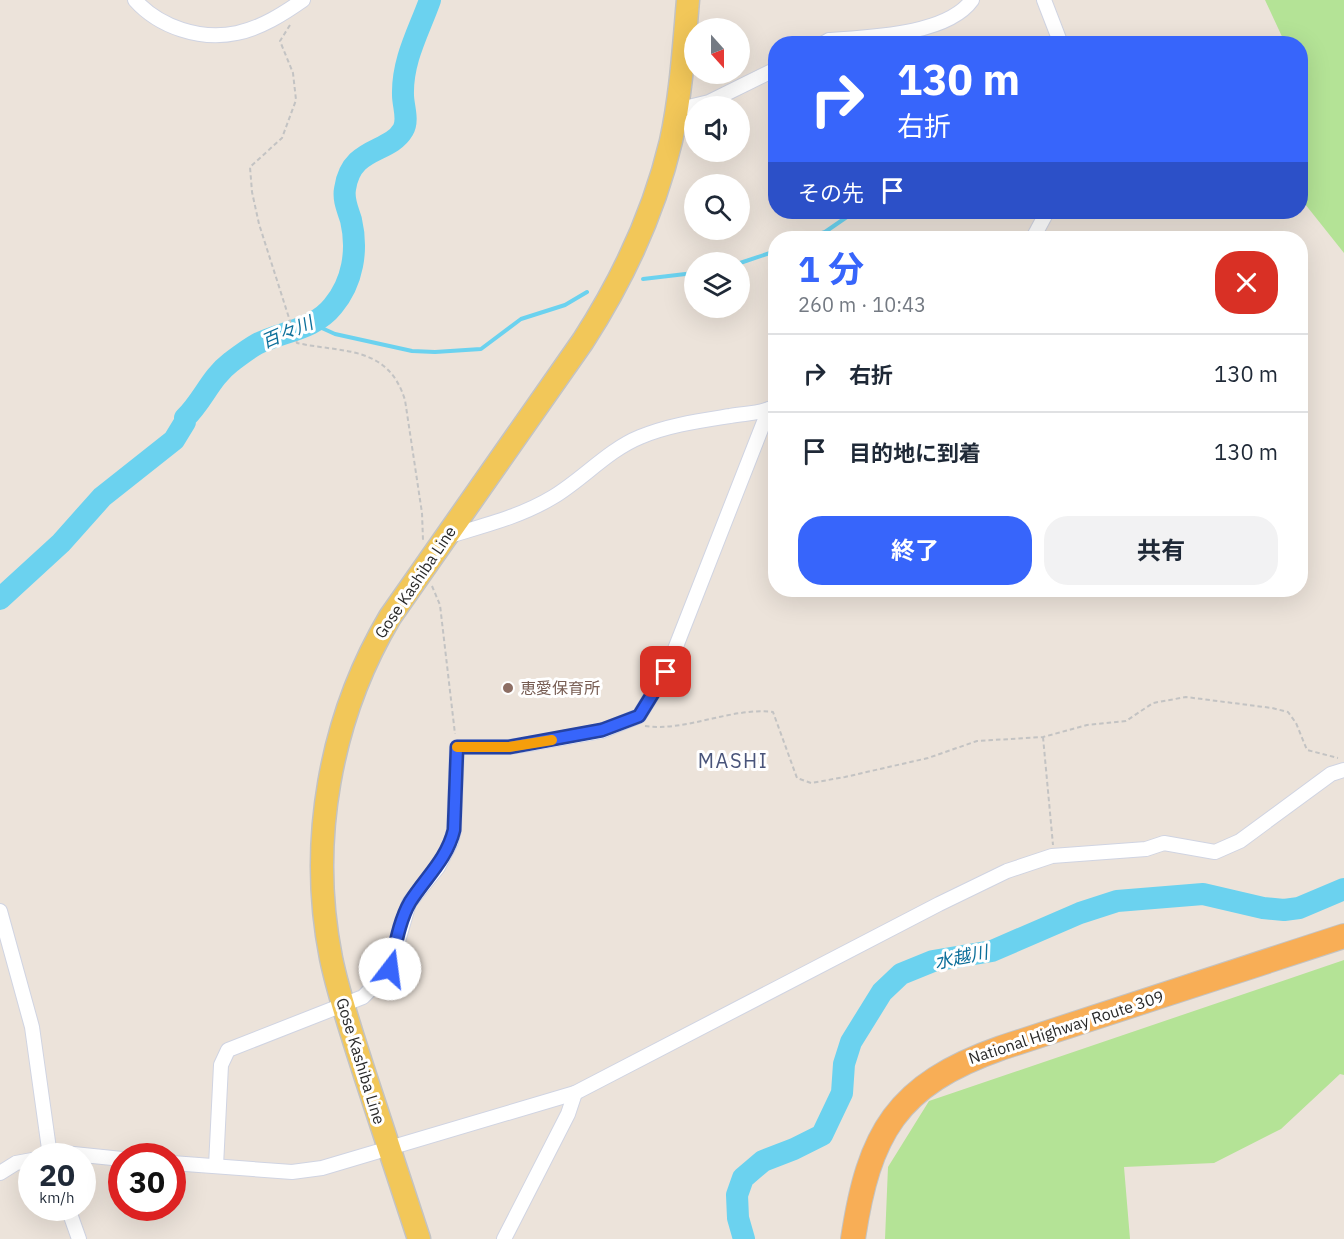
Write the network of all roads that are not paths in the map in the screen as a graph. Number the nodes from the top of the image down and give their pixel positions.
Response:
1 (135, 0) edge
2 (303, 0) edge
3 (688, 0) edge
4 (972, 0) edge
5 (1044, 0) edge
6 (879, 36) edge
7 (1058, 36) edge
8 (768, 73) edge
9 (676, 110) junction
10 (768, 409) edge
11 (768, 417) edge
12 (444, 538) junction
13 (1344, 770) edge
14 (0, 911) edge
15 (1344, 936) edge
16 (343, 1003) junction
17 (575, 1093) junction
18 (47, 1143) edge
19 (389, 1148) junction
20 (18, 1163) edge
21 (186, 1164) edge
22 (216, 1166) junction
23 (0, 1173) edge
24 (72, 1221) edge
25 (78, 1239) edge
26 (419, 1239) edge
27 (504, 1239) edge
28 (853, 1239) edge

1 - 2 street
3 - 9 main road, Gose Kashiba Line
4 - 6 street
5 - 7 street
8 - 9 street
9 - 12 main road, Gose Kashiba Line
10 - 12 street
11 - 16 street
12 - 16 main road, Gose Kashiba Line
13 - 17 street
14 - 18 street
15 - 28 highway, National Highway Route 309
16 - 19 main road, Gose Kashiba Line
16 - 22 street
17 - 19 street
17 - 27 street
19 - 22 street
19 - 26 main road, Gose Kashiba Line
20 - 23 street
21 - 22 street
24 - 25 street

